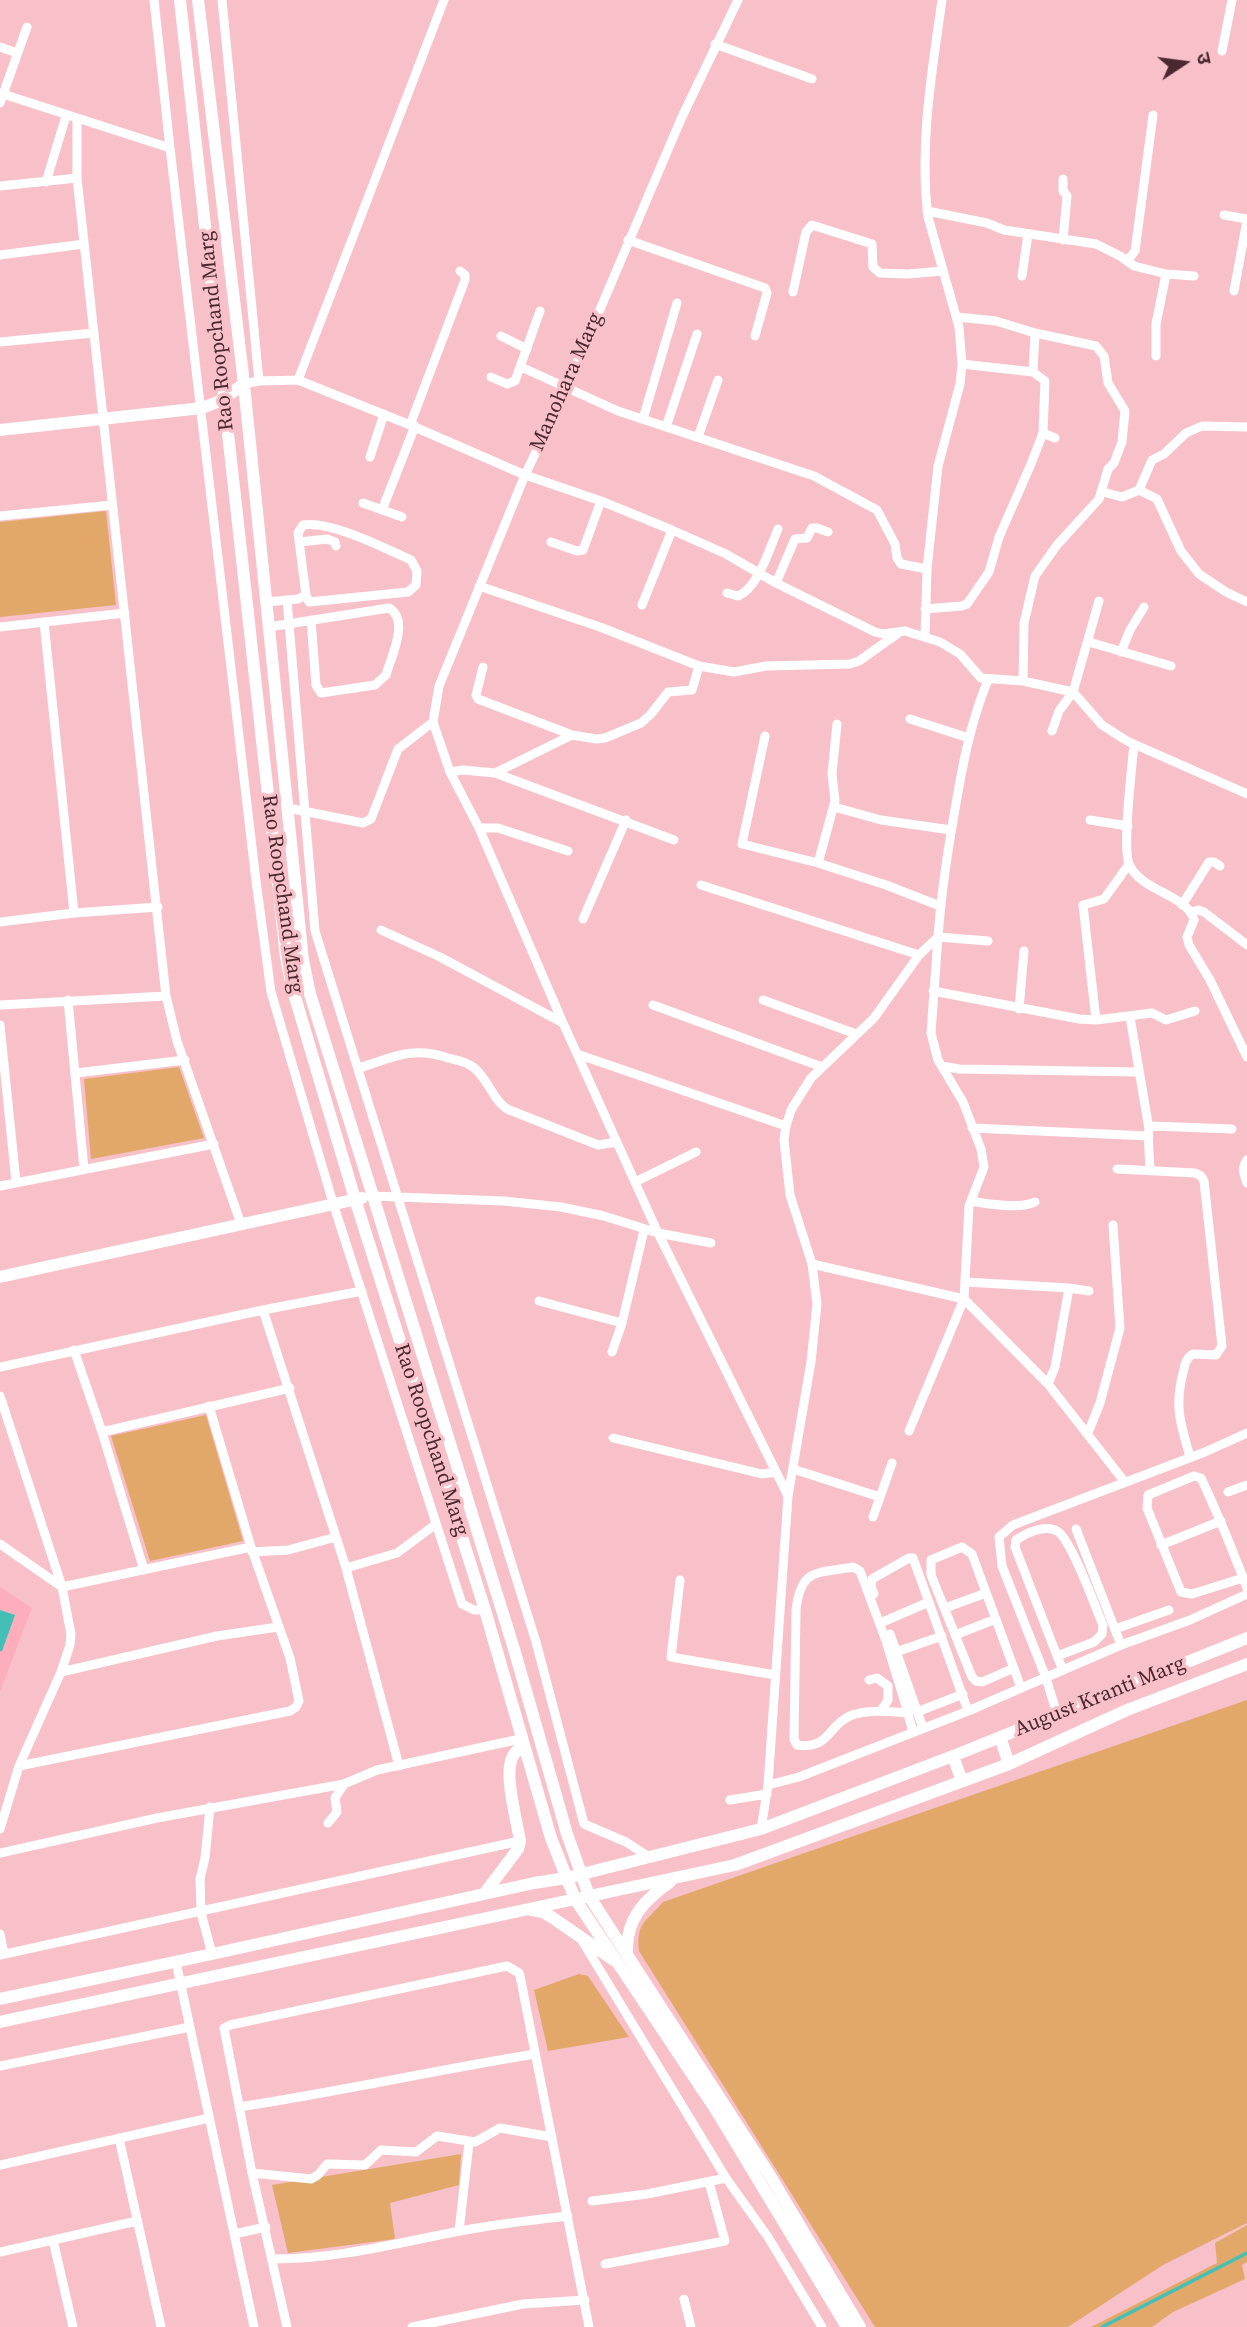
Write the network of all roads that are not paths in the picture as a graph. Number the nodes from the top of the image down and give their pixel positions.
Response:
1 (154, 0) edge
2 (180, 0) edge
3 (198, 0) edge
4 (222, 0) edge
5 (444, 0) edge
6 (738, 0) edge
7 (942, 0) edge
8 (1232, 0) edge
9 (27, 27) dead end
10 (715, 44) junction
11 (0, 47) edge
12 (1222, 51) dead end
13 (17, 53) junction
14 (812, 79) dead end
15 (1, 99) edge
16 (1153, 115) dead end
17 (66, 116) junction
18 (77, 119) junction
19 (170, 148) junction
20 (77, 178) junction
21 (1063, 179) dead end
22 (46, 182) junction
23 (0, 186) edge
24 (927, 211) junction
25 (1224, 215) dead end
26 (1247, 219) edge
27 (1028, 234) junction
28 (628, 240) junction
29 (1063, 240) junction
30 (84, 244) junction
31 (0, 255) edge
32 (1127, 261) junction
33 (460, 271) dead end
34 (943, 271) junction
35 (1166, 274) junction
36 (1022, 276) dead end
37 (1194, 276) dead end
38 (1234, 291) dead end
39 (793, 292) dead end
40 (677, 303) dead end
41 (540, 311) dead end
42 (957, 317) junction
43 (94, 333) junction
44 (1035, 333) junction
45 (697, 334) dead end
46 (501, 336) dead end
47 (755, 336) dead end
48 (0, 342) edge
49 (527, 349) junction
50 (1156, 356) dead end
51 (962, 364) junction
52 (521, 367) junction
53 (1033, 372) junction
54 (491, 377) dead end
55 (298, 380) junction
56 (718, 380) dead end
57 (259, 381) junction
58 (244, 384) junction
59 (567, 387) junction
60 (225, 398) junction
61 (202, 408) junction
62 (384, 414) junction
63 (643, 419) junction
64 (104, 420) junction
65 (413, 426) junction
66 (666, 427) junction
67 (1247, 427) edge
68 (0, 430) edge
69 (1043, 433) junction
70 (698, 437) junction
71 (1055, 438) dead end
72 (370, 457) dead end
73 (525, 475) junction
74 (1139, 490) junction
75 (1103, 492) junction
76 (601, 501) junction
77 (363, 503) dead end
78 (112, 505) junction
79 (382, 510) junction
80 (0, 516) edge
81 (402, 517) dead end
82 (778, 528) dead end
83 (672, 530) junction
84 (828, 532) dead end
85 (300, 542) junction
86 (551, 542) dead end
87 (336, 546) dead end
88 (927, 569) junction
89 (758, 572) junction
90 (776, 583) junction
91 (479, 586) junction
92 (727, 593) dead end
93 (306, 595) junction
94 (287, 600) junction
95 (1099, 601) dead end
96 (1247, 601) edge
97 (266, 602) junction
98 (642, 606) dead end
99 (1144, 607) dead end
100 (925, 609) junction
101 (125, 613) junction
102 (311, 620) junction
103 (44, 622) junction
104 (291, 624) junction
105 (0, 627) edge
106 (268, 627) junction
107 (899, 632) junction
108 (925, 636) junction
109 (1089, 642) junction
110 (1121, 652) junction
111 (699, 666) junction
112 (1171, 666) dead end
113 (483, 667) dead end
114 (988, 680) junction
115 (1023, 681) junction
116 (1073, 692) junction
117 (909, 719) dead end
118 (433, 722) junction
119 (837, 724) dead end
120 (1052, 731) dead end
121 (572, 735) junction
122 (765, 736) dead end
123 (969, 738) junction
124 (1134, 744) junction
125 (450, 772) junction
126 (495, 774) junction
127 (1247, 794) edge
128 (834, 807) junction
129 (288, 808) junction
130 (306, 811) junction
131 (626, 820) junction
132 (1090, 820) dead end
133 (1128, 825) junction
134 (479, 828) junction
135 (951, 830) junction
136 (674, 840) dead end
137 (568, 851) dead end
138 (818, 863) junction
139 (1129, 864) junction
140 (1220, 866) dead end
141 (701, 885) dead end
142 (1182, 905) junction
143 (940, 906) junction
144 (158, 907) junction
145 (1191, 912) junction
146 (74, 913) junction
147 (583, 919) dead end
148 (0, 922) edge
149 (381, 930) dead end
150 (937, 937) junction
151 (988, 942) dead end
152 (1247, 946) edge
153 (1024, 951) dead end
154 (919, 955) junction
155 (933, 991) junction
156 (166, 996) junction
157 (68, 1000) junction
158 (763, 1000) dead end
159 (0, 1005) edge
160 (653, 1005) dead end
161 (1020, 1009) junction
162 (1195, 1011) dead end
163 (1130, 1017) junction
164 (1096, 1020) junction
165 (563, 1023) junction
166 (0, 1025) edge
167 (856, 1034) junction
168 (577, 1054) junction
169 (1247, 1057) edge
170 (185, 1060) junction
171 (822, 1066) junction
172 (942, 1066) junction
173 (359, 1068) junction
174 (1138, 1072) junction
175 (76, 1073) junction
176 (786, 1126) junction
177 (972, 1128) junction
178 (1232, 1129) dead end
179 (1149, 1133) junction
180 (617, 1142) junction
181 (214, 1144) junction
182 (696, 1152) dead end
183 (1247, 1160) edge
184 (84, 1169) junction
185 (1117, 1169) dead end
186 (1150, 1170) junction
187 (16, 1182) junction
188 (635, 1182) junction
189 (1247, 1183) edge
190 (0, 1186) edge
191 (372, 1196) junction
192 (396, 1196) junction
193 (355, 1199) junction
194 (971, 1201) junction
195 (1035, 1202) dead end
196 (333, 1203) junction
197 (241, 1224) junction
198 (1112, 1225) dead end
199 (644, 1230) junction
200 (658, 1233) junction
201 (710, 1243) dead end
202 (812, 1264) junction
203 (0, 1277) edge
204 (966, 1282) junction
205 (1069, 1288) junction
206 (362, 1291) junction
207 (1089, 1291) dead end
208 (964, 1299) junction
209 (539, 1301) dead end
210 (263, 1310) junction
211 (622, 1323) junction
212 (74, 1350) junction
213 (612, 1352) dead end
214 (0, 1367) edge
215 (1048, 1384) junction
216 (290, 1388) junction
217 (0, 1396) edge
218 (209, 1406) junction
219 (909, 1431) dead end
220 (102, 1432) junction
221 (1088, 1433) junction
222 (1247, 1433) edge
223 (613, 1438) dead end
224 (1190, 1457) junction
225 (892, 1463) dead end
226 (793, 1469) junction
227 (776, 1472) junction
228 (1124, 1482) junction
229 (1247, 1485) edge
230 (1228, 1492) dead end
231 (788, 1496) junction
232 (880, 1497) junction
233 (873, 1517) dead end
234 (1221, 1521) junction
235 (436, 1524) junction
236 (1076, 1529) dead end
237 (336, 1536) junction
238 (0, 1544) edge
239 (1161, 1545) junction
240 (251, 1549) junction
241 (346, 1568) junction
242 (144, 1570) junction
243 (1243, 1578) junction
244 (681, 1580) dead end
245 (62, 1587) junction
246 (1247, 1588) edge
247 (986, 1593) junction
248 (1247, 1594) edge
249 (929, 1602) junction
250 (945, 1608) junction
251 (485, 1610) junction
252 (1169, 1610) dead end
253 (996, 1619) junction
254 (885, 1621) junction
255 (278, 1627) junction
256 (1115, 1629) junction
257 (955, 1635) junction
258 (942, 1636) junction
259 (1247, 1638) edge
260 (1121, 1645) junction
261 (897, 1652) junction
262 (1057, 1656) junction
263 (1247, 1664) edge
264 (1014, 1668) junction
265 (1063, 1670) junction
266 (61, 1672) junction
267 (775, 1675) junction
268 (1046, 1678) junction
269 (869, 1680) dead end
270 (1021, 1688) junction
271 (963, 1694) junction
272 (881, 1711) junction
273 (968, 1711) junction
274 (912, 1713) junction
275 (1057, 1714) junction
276 (923, 1728) junction
277 (913, 1731) junction
278 (1000, 1737) junction
279 (521, 1742) junction
280 (953, 1756) junction
281 (1009, 1764) junction
282 (19, 1766) junction
283 (399, 1766) junction
284 (962, 1781) junction
285 (344, 1784) junction
286 (768, 1790) junction
287 (730, 1800) dead end
288 (210, 1807) junction
289 (328, 1823) dead end
290 (0, 1829) edge
291 (761, 1829) junction
292 (520, 1841) junction
293 (0, 1853) edge
294 (649, 1857) junction
295 (581, 1874) junction
296 (566, 1878) junction
297 (673, 1880) junction
298 (484, 1894) junction
299 (589, 1896) junction
300 (575, 1899) junction
301 (528, 1909) junction
302 (201, 1913) junction
303 (0, 1934) edge
304 (580, 1939) junction
305 (212, 1954) junction
306 (2, 1955) edge
307 (624, 1959) junction
308 (176, 1962) junction
309 (181, 1984) junction
310 (0, 1998) edge
311 (0, 2022) edge
312 (190, 2027) junction
313 (535, 2054) junction
314 (0, 2066) edge
315 (239, 2107) junction
316 (209, 2118) junction
317 (552, 2137) junction
318 (119, 2138) junction
319 (469, 2143) junction
320 (0, 2165) edge
321 (252, 2173) junction
322 (726, 2178) junction
323 (709, 2182) junction
324 (592, 2201) dead end
325 (568, 2216) junction
326 (138, 2221) junction
327 (266, 2227) junction
328 (459, 2231) junction
329 (234, 2234) junction
330 (53, 2240) junction
331 (0, 2252) edge
332 (273, 2259) junction
333 (605, 2264) dead end
334 (684, 2299) dead end
335 (585, 2300) junction
336 (72, 2327) edge
337 (161, 2327) edge
338 (254, 2327) edge
339 (287, 2327) edge
340 (416, 2327) edge
341 (589, 2327) edge
342 (691, 2327) edge
343 (822, 2327) edge
344 (847, 2327) edge
345 (860, 2327) edge

1 - 19 street
2 - 60 main road, Rao Roopchand Marg
3 - 58 main road, Rao Roopchand Marg
4 - 57 street
5 - 55 street
6 - 10 street, Manohara Marg
7 - 24 street
8 - 12 street
9 - 13 street
10 - 14 street
10 - 28 street, Manohara Marg
11 - 13 street
13 - 15 street
15 - 17 street
16 - 32 street
17 - 18 street
17 - 22 street
18 - 19 street
18 - 20 street
19 - 61 street
20 - 22 street
20 - 30 street
21 - 29 street
22 - 23 street
24 - 27 street
24 - 34 street
25 - 26 street
26 - 38 street
27 - 29 street
27 - 36 street
28 - 47 street
28 - 59 street, Manohara Marg
29 - 32 street
30 - 31 street
30 - 43 street
32 - 35 street
33 - 65 street
34 - 39 street
34 - 42 street
35 - 37 street
35 - 50 street
40 - 63 street
41 - 49 street
42 - 44 street
42 - 51 street
43 - 48 street
43 - 64 street
44 - 53 street
44 - 75 street
45 - 66 street
46 - 49 street
49 - 52 street
51 - 53 street
51 - 88 street
52 - 54 street
52 - 59 street
53 - 69 street
55 - 57 street
55 - 62 street
56 - 70 street
57 - 58 street
58 - 60 main road
58 - 97 main road, Rao Roopchand Marg
59 - 63 street
59 - 73 street, Manohara Marg
60 - 61 main road
60 - 193 main road, Rao Roopchand Marg
61 - 64 main road
61 - 196 street
62 - 65 street
62 - 72 street
63 - 66 street
64 - 68 main road
64 - 78 street
65 - 73 street
65 - 79 street
66 - 70 street
67 - 74 street
69 - 71 street
69 - 100 street
70 - 88 street
73 - 76 street
73 - 91 street, Manohara Marg
74 - 75 street
74 - 96 street
75 - 115 street
76 - 83 street
76 - 86 street
77 - 79 street
78 - 80 street
78 - 101 street
79 - 81 street
82 - 89 street
83 - 89 street
83 - 98 street
84 - 90 street
85 - 87 street
85 - 93 street
85 - 93 street
88 - 100 street
89 - 90 street
89 - 92 street
90 - 107 street
91 - 111 street
91 - 118 street, Manohara Marg
93 - 94 street
94 - 97 street
94 - 104 street
95 - 109 street
97 - 106 main road, Rao Roopchand Marg
99 - 110 street
100 - 108 street
101 - 103 street
101 - 144 street
102 - 102 street
102 - 104 street
103 - 105 street
103 - 146 street
104 - 106 street
104 - 130 street
106 - 129 main road, Rao Roopchand Marg
107 - 108 street
107 - 111 street
108 - 114 street
109 - 110 street
109 - 116 street
110 - 112 street
111 - 121 street
113 - 121 street
114 - 115 street
114 - 123 street
115 - 116 street
116 - 120 street
116 - 124 street
117 - 123 street
118 - 125 street, Manohara Marg
118 - 130 street
119 - 128 street
121 - 126 street
122 - 138 street
123 - 135 street
124 - 127 street
124 - 133 street
125 - 126 street
125 - 134 street, Manohara Marg
126 - 131 street
128 - 135 street
128 - 138 street
129 - 130 street
129 - 191 main road, Rao Roopchand Marg
130 - 173 street
131 - 136 street
131 - 147 street
132 - 133 street
133 - 139 street
134 - 137 street
134 - 165 street, Manohara Marg
135 - 143 street
138 - 143 street
139 - 142 street
139 - 164 street
140 - 142 street
141 - 154 street
142 - 145 street
143 - 150 street
144 - 146 street
144 - 156 street
145 - 152 street
145 - 169 street
146 - 148 street
149 - 165 street
150 - 151 street
150 - 154 street
150 - 155 street
153 - 161 street
154 - 167 street
155 - 161 street
155 - 172 street
156 - 157 street
156 - 170 street
157 - 159 street
157 - 175 street
158 - 167 street
160 - 171 street
161 - 164 street
162 - 163 street
163 - 164 street
163 - 174 street
165 - 168 street, Manohara Marg
166 - 187 street
167 - 171 street
168 - 176 street
168 - 180 street, Manohara Marg
170 - 175 street
170 - 181 street
171 - 176 street
172 - 174 street
172 - 177 street
173 - 180 street
173 - 192 street
174 - 179 street
175 - 184 street
176 - 202 street
177 - 179 street
177 - 194 street
178 - 179 street
179 - 186 street
180 - 188 street, Manohara Marg
181 - 184 street
181 - 197 street
182 - 188 street
183 - 189 street
184 - 187 street
185 - 186 street
186 - 224 street
187 - 190 street
188 - 200 street, Manohara Marg
191 - 192 street
191 - 193 main road
191 - 295 main road, Rao Roopchand Marg
192 - 199 street
192 - 294 street
193 - 196 main road
193 - 251 main road, Rao Roopchand Marg
194 - 195 street
194 - 204 street
196 - 197 main road
196 - 206 street
197 - 203 main road
198 - 221 street
199 - 200 street
199 - 211 street
200 - 201 street
200 - 227 street, Manohara Marg
202 - 208 street
202 - 226 street
204 - 205 street
204 - 208 street
205 - 207 street
205 - 215 street
206 - 210 street
206 - 235 street
208 - 215 street
208 - 219 street
209 - 211 street
210 - 212 street
210 - 216 street
211 - 213 street
212 - 214 street
212 - 220 street
215 - 221 street
216 - 218 street
216 - 237 street
217 - 245 street
218 - 220 street
218 - 240 street
220 - 242 street
221 - 228 street
222 - 224 street
223 - 227 street
224 - 228 street
225 - 232 street
226 - 231 street
226 - 232 street
227 - 231 street, Manohara Marg
228 - 268 street
229 - 230 street
231 - 267 street
232 - 233 street
234 - 239 street
234 - 239 street
234 - 243 street
235 - 241 street
235 - 251 street
236 - 256 street
237 - 240 street
237 - 241 street
238 - 245 street
239 - 243 street
240 - 242 street
240 - 255 street
241 - 283 street
242 - 245 street
243 - 246 street
244 - 267 street
245 - 266 street
247 - 250 street
247 - 250 street
247 - 253 street
248 - 260 street
249 - 254 street
249 - 254 street
249 - 258 street
250 - 257 street
251 - 279 main road, Rao Roopchand Marg
252 - 256 street
253 - 257 street
253 - 264 street
254 - 261 street
255 - 266 street
255 - 282 street
256 - 260 street
257 - 264 street
258 - 261 street
258 - 271 street
259 - 275 main road, August Kranti Marg
260 - 265 street
261 - 274 street
262 - 262 street
262 - 265 street
263 - 281 main road, August Kranti Marg
264 - 270 street
265 - 268 street
266 - 282 street
267 - 286 street
268 - 270 street
268 - 275 street
269 - 272 street
270 - 273 street
271 - 273 street
271 - 274 street
272 - 274 street
272 - 274 street
273 - 276 street
274 - 276 street
274 - 277 street
275 - 278 main road, August Kranti Marg
276 - 277 street
277 - 286 street
278 - 280 main road, August Kranti Marg
278 - 281 main road
279 - 283 street
279 - 292 main road
279 - 296 main road, Rao Roopchand Marg
280 - 284 main road
280 - 291 main road, August Kranti Marg
281 - 284 main road, August Kranti Marg
282 - 290 street
283 - 285 street
284 - 297 main road, August Kranti Marg
285 - 288 street
285 - 289 street
286 - 287 street
286 - 291 street
288 - 293 street
288 - 302 street
291 - 294 main road, August Kranti Marg
292 - 298 main road
292 - 302 street
294 - 295 main road, August Kranti Marg
295 - 296 main road, August Kranti Marg
295 - 299 main road, Rao Roopchand Marg
296 - 298 main road, August Kranti Marg
296 - 300 main road, Rao Roopchand Marg
297 - 299 main road, August Kranti Marg
297 - 307 main road
298 - 305 main road, August Kranti Marg
299 - 300 main road, August Kranti Marg
299 - 307 main road, Rao Roopchand Marg
300 - 301 main road, August Kranti Marg
300 - 307 main road, Rao Roopchand Marg
301 - 304 main road
301 - 309 main road, August Kranti Marg
302 - 305 street
302 - 306 street
303 - 306 street
304 - 307 main road
304 - 322 street
305 - 308 main road, August Kranti Marg
307 - 344 main road
307 - 345 main road
308 - 309 street
308 - 310 main road, August Kranti Marg
309 - 311 main road, August Kranti Marg
309 - 312 street
312 - 314 street
312 - 316 street
313 - 315 street
313 - 315 street
313 - 317 street
315 - 321 street
316 - 318 street
316 - 329 street
317 - 319 street
317 - 325 street
318 - 320 street
318 - 326 street
319 - 321 street
319 - 328 street
321 - 327 street
322 - 323 street
322 - 343 street
323 - 324 street
323 - 333 street
325 - 328 street
325 - 335 street
326 - 330 street
326 - 337 street
327 - 329 street
327 - 332 street
328 - 332 street
329 - 338 street
330 - 331 street
330 - 336 street
332 - 339 street
334 - 342 street
335 - 340 street
335 - 341 street

